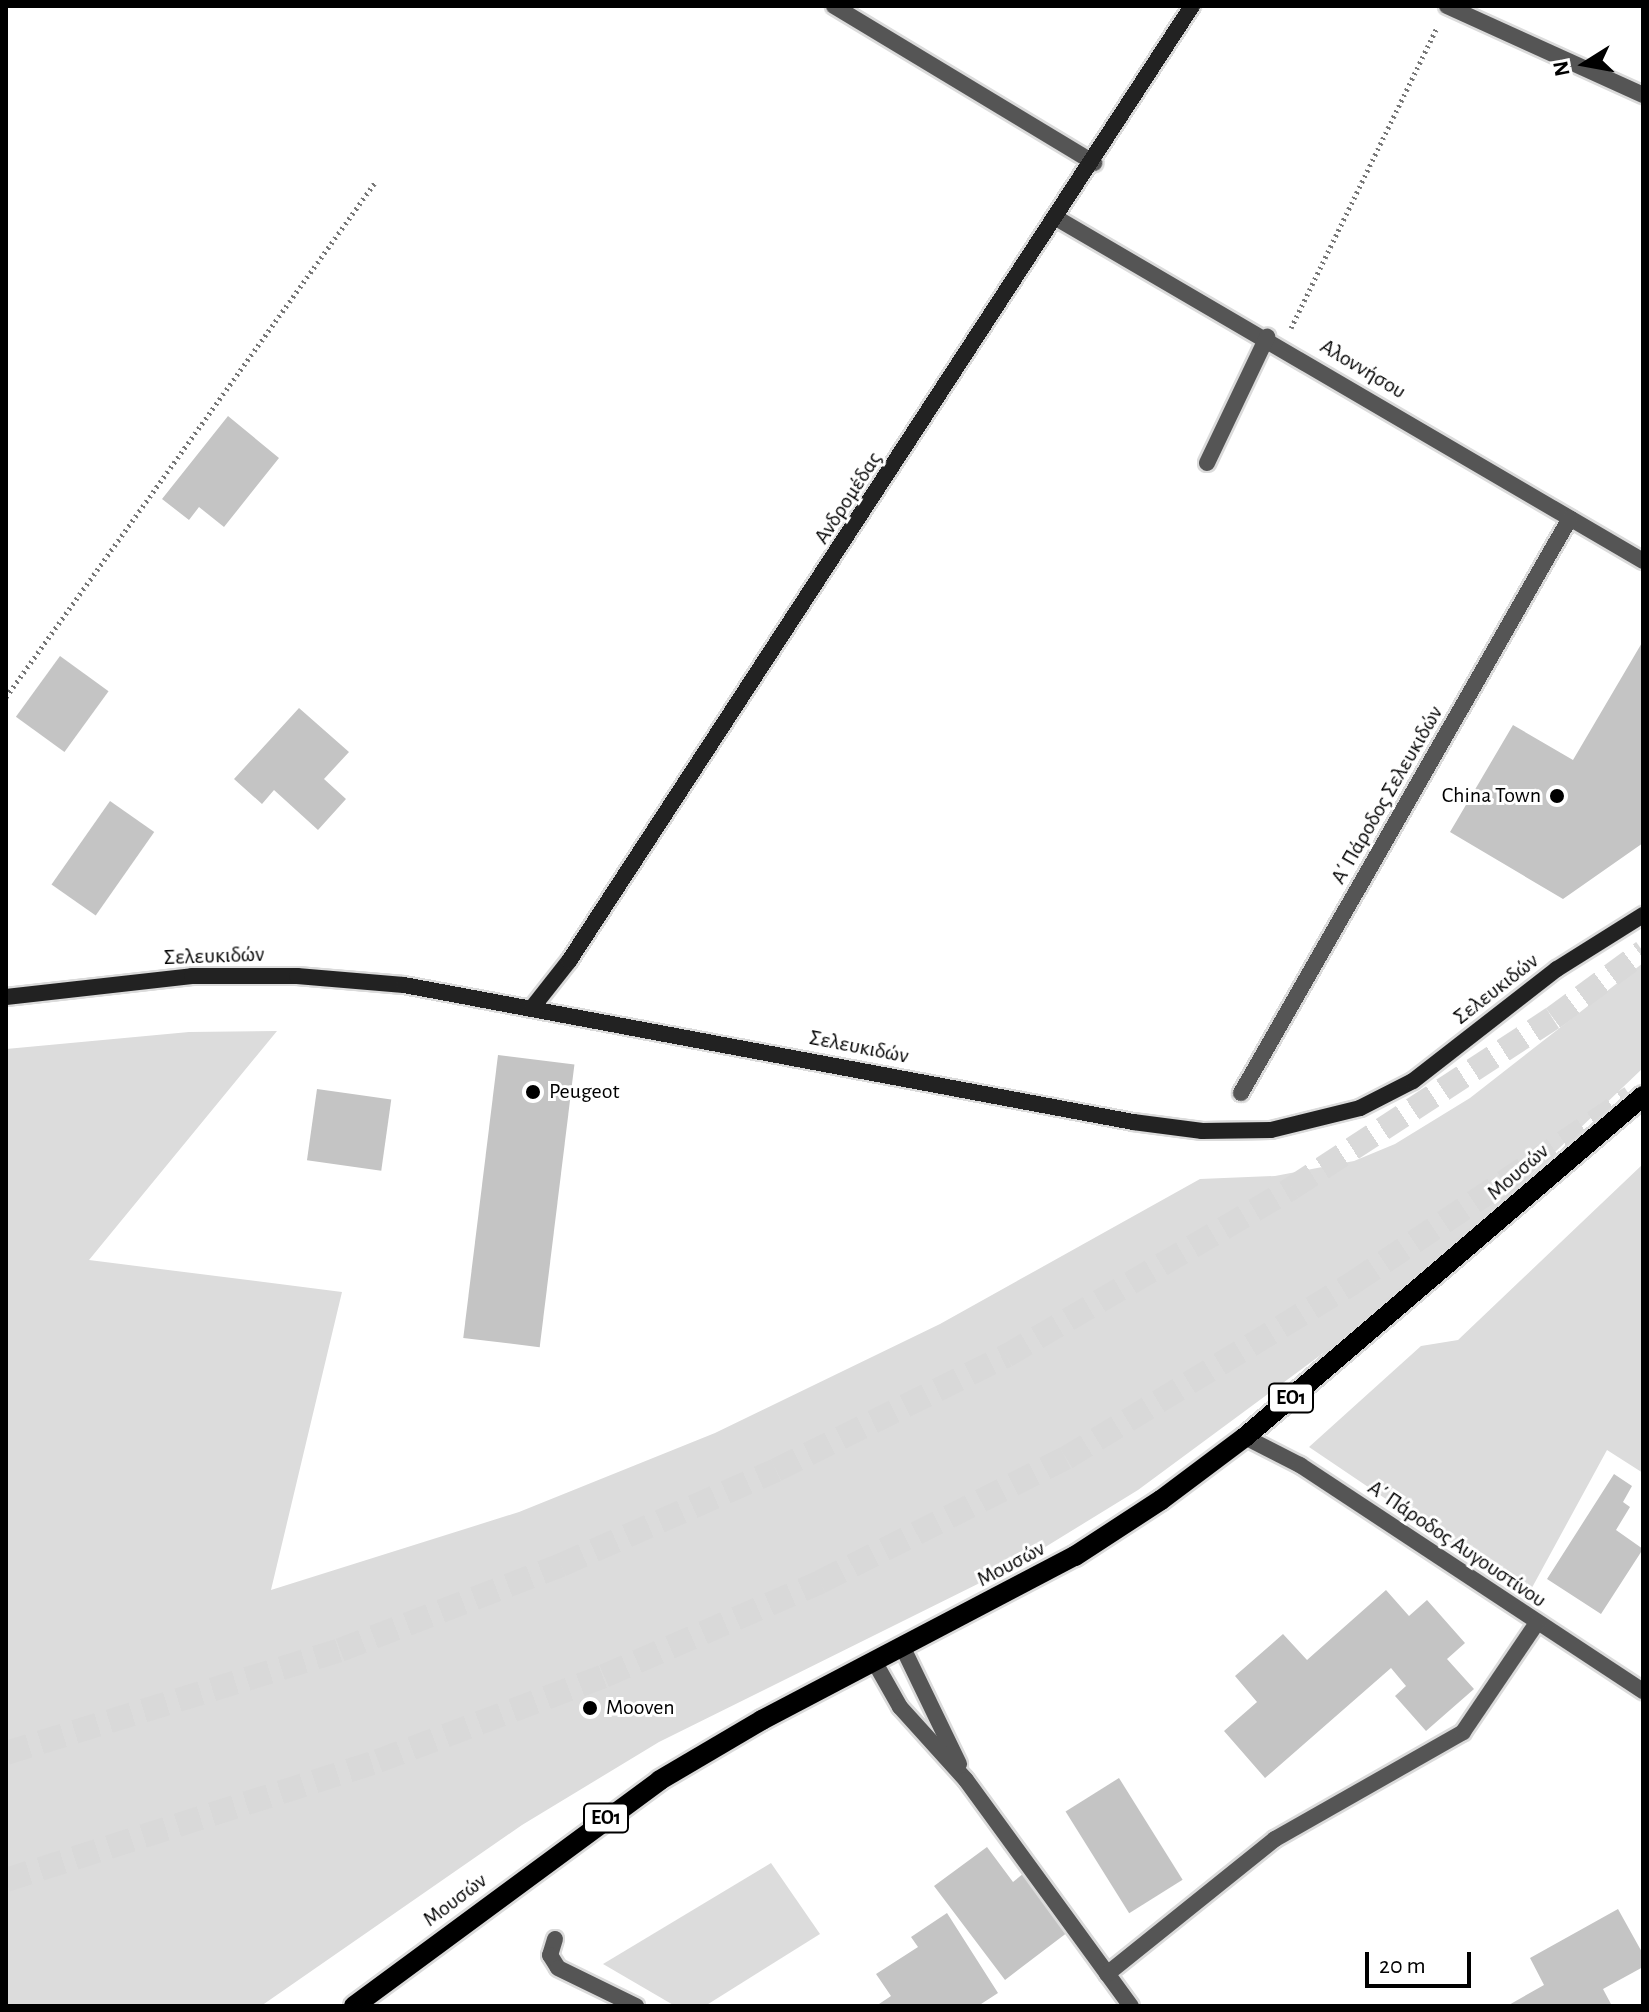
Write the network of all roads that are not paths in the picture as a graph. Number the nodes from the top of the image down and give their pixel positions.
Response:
1 (834, 6) edge
2 (1192, 6) edge
3 (1444, 13) edge
4 (1643, 95) edge
5 (1094, 163) junction
6 (1058, 219) junction
7 (1267, 337) junction
8 (1207, 463) dead end
9 (1570, 518) junction
10 (1643, 561) edge
11 (1643, 915) edge
12 (6, 997) edge
13 (532, 1008) junction
14 (1241, 1093) dead end
15 (1643, 1096) edge
16 (1245, 1437) junction
17 (1536, 1624) junction
18 (902, 1646) junction
19 (874, 1661) junction
20 (1643, 1691) edge
21 (966, 1780) junction
22 (555, 1939) dead end
23 (1107, 1974) junction
24 (354, 2006) edge
25 (636, 2006) edge
26 (1131, 2006) edge

1 - 5 street
2 - 5 street, Ανδρομέδας
3 - 4 street
5 - 6 street, Ανδρομέδας
6 - 7 street, Αλοννήσου
6 - 13 street, Ανδρομέδας
7 - 8 street
7 - 9 street, Αλοννήσου
9 - 10 street, Αλοννήσου
9 - 14 street, Α΄ Πάροδος Σελευκιδών
11 - 13 street, Σελευκιδών
12 - 13 street, Σελευκιδών
15 - 16 main road, Μουσών / ΕΟ1
16 - 17 street, Α΄ Πάροδος Αυγουστίνου
16 - 18 main road, Μουσών / ΕΟ1
17 - 20 street, Α΄ Πάροδος Αυγουστίνου
17 - 23 street
18 - 19 main road, Μουσών / ΕΟ1
18 - 21 street
19 - 21 street
19 - 24 main road, Μουσών / ΕΟ1
21 - 23 street
22 - 25 street
23 - 26 street

